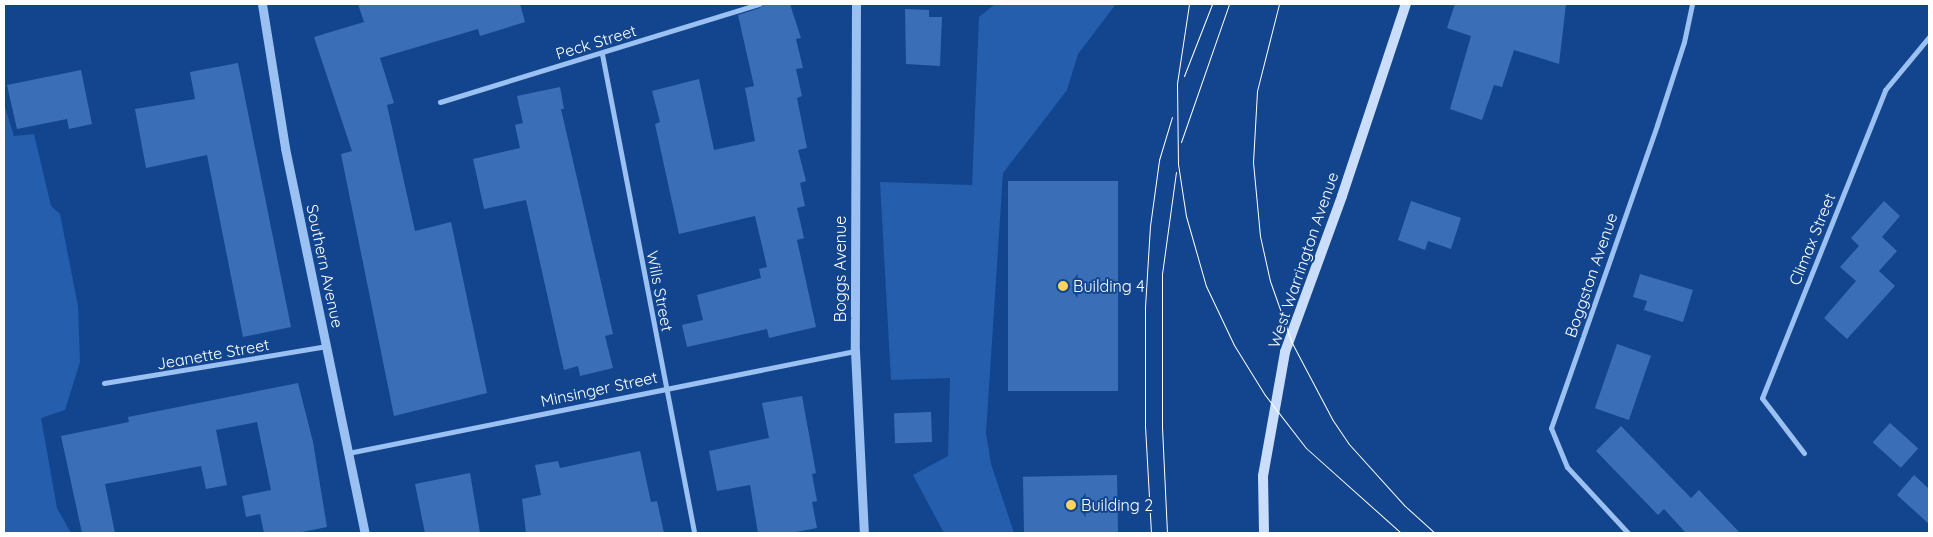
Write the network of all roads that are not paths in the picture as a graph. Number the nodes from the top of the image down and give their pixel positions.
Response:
1 (262, 4) edge
2 (759, 4) edge
3 (856, 4) edge
4 (1406, 4) edge
5 (1692, 4) edge
6 (1929, 36) edge
7 (602, 54) junction
8 (440, 102) dead end
9 (327, 346) junction
10 (855, 351) junction
11 (104, 383) dead end
12 (665, 388) junction
13 (348, 453) junction
14 (1804, 453) dead end
15 (366, 533) edge
16 (694, 533) edge
17 (864, 533) edge
18 (1264, 533) edge
19 (1628, 533) edge

1 - 9 street, Southern Avenue
2 - 7 street, Peck Street
3 - 10 street, Boggs Avenue
4 - 18 main road, West Warrington Avenue
5 - 19 street, Boggston Avenue
6 - 14 street, Climax Street
7 - 8 street, Peck Street
7 - 12 street, Wills Street
9 - 11 street, Jeanette Street
9 - 13 street, Southern Avenue
10 - 12 street, Minsinger Street
10 - 17 street, Boggs Avenue
12 - 13 street, Minsinger Street
12 - 16 street, Wills Street
13 - 15 street, Southern Avenue

